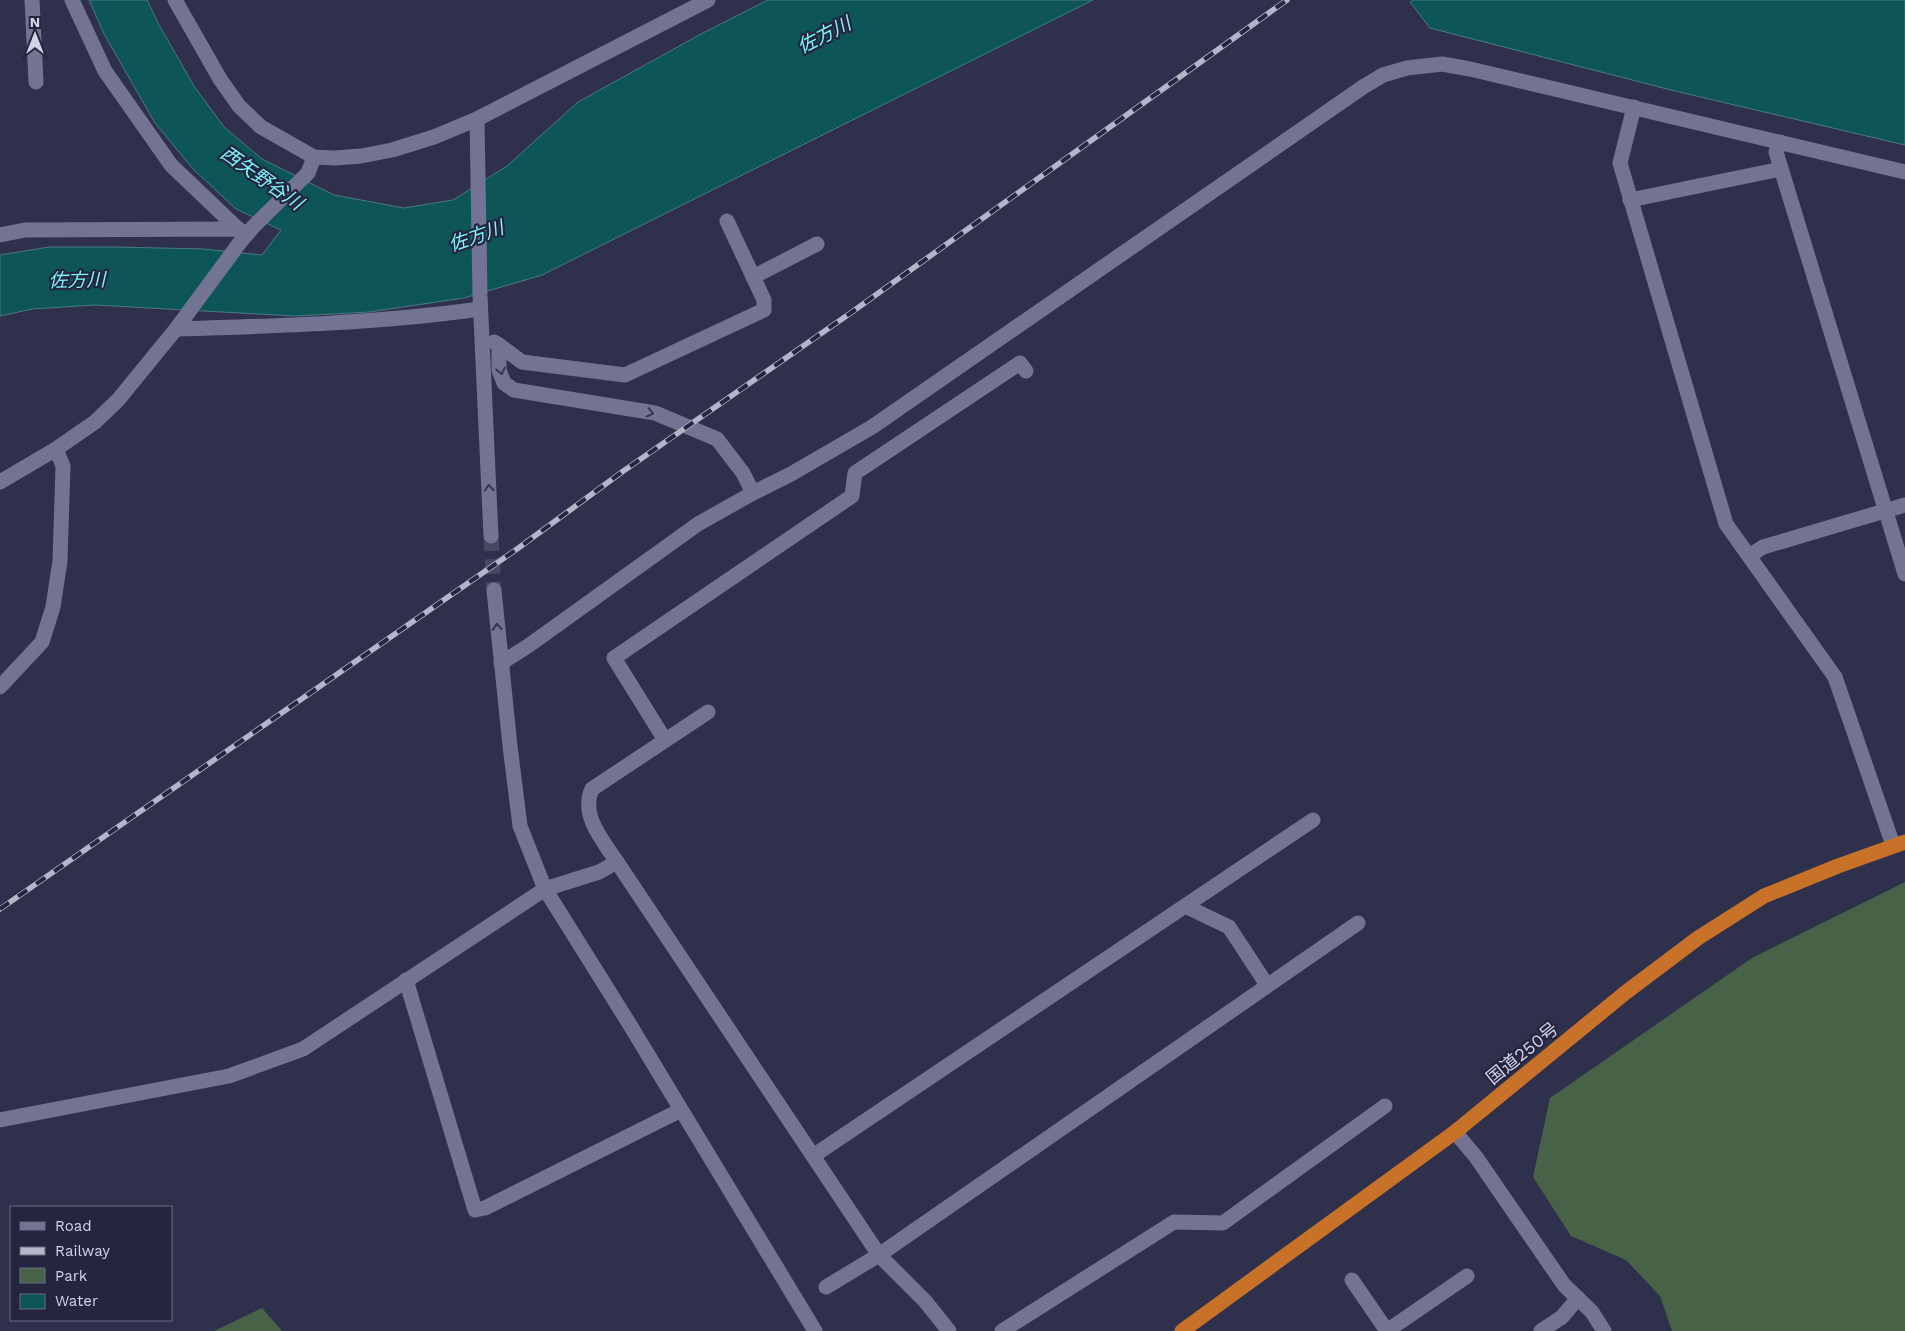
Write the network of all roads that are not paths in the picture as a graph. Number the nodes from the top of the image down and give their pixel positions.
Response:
1 (32, 0) edge
2 (72, 0) edge
3 (175, 0) edge
4 (708, 0) edge
5 (36, 82) dead end
6 (1634, 107) junction
7 (477, 119) junction
8 (1780, 142) junction
9 (314, 157) junction
10 (1781, 169) junction
11 (1905, 172) edge
12 (1630, 200) junction
13 (726, 221) dead end
14 (245, 233) junction
15 (0, 235) edge
16 (817, 244) dead end
17 (754, 276) junction
18 (480, 302) junction
19 (178, 326) junction
20 (482, 331) junction
21 (499, 346) junction
22 (1026, 371) dead end
23 (56, 449) junction
24 (0, 482) edge
25 (753, 493) junction
26 (1905, 505) edge
27 (1886, 511) junction
28 (491, 536) tunnel mouth
29 (1750, 556) junction
30 (1905, 574) edge
31 (494, 590) tunnel mouth
32 (501, 663) junction
33 (0, 687) edge
34 (708, 712) dead end
35 (665, 740) junction
36 (1313, 820) dead end
37 (1899, 843) edge
38 (617, 862) junction
39 (545, 889) junction
40 (1185, 906) junction
41 (1358, 923) dead end
42 (406, 980) junction
43 (1267, 985) junction
44 (1385, 1106) dead end
45 (681, 1110) junction
46 (0, 1120) edge
47 (1455, 1132) junction
48 (813, 1156) junction
49 (879, 1255) junction
50 (1467, 1276) dead end
51 (1352, 1280) dead end
52 (826, 1287) dead end
53 (1578, 1298) junction
54 (816, 1331) edge
55 (949, 1331) edge
56 (1002, 1331) edge
57 (1182, 1331) edge
58 (1387, 1331) edge
59 (1541, 1331) edge
60 (1604, 1331) edge

1 - 5 street
2 - 14 street
3 - 9 street
4 - 7 street
6 - 8 street
6 - 12 street
6 - 25 street
7 - 9 street
7 - 18 street
8 - 10 street
8 - 11 street
9 - 14 street
10 - 12 street
10 - 27 street
12 - 29 street
13 - 17 street
14 - 15 street
14 - 19 street
16 - 17 street
17 - 21 street
18 - 19 street
18 - 20 street
19 - 23 street
20 - 21 street
28 -> 20 street
21 -> 25 street
22 - 35 street
23 - 24 street
23 - 33 street
25 - 32 street
26 - 27 street
27 - 29 street
27 - 30 street
29 - 37 street
32 -> 31 street
32 - 39 street
34 - 35 street
35 - 38 street
36 - 40 street
37 - 47 highway, 国道250号
38 - 39 street
38 - 48 street
39 - 42 street
39 - 45 street
40 - 43 street
40 - 48 street
41 - 43 street
42 - 45 street
42 - 46 street
43 - 49 street
44 - 56 street
45 - 54 street
47 - 53 street
47 - 57 highway, 国道250号
48 - 49 street
49 - 52 street
49 - 55 street
50 - 58 street
51 - 58 street
53 - 59 street
53 - 60 street

